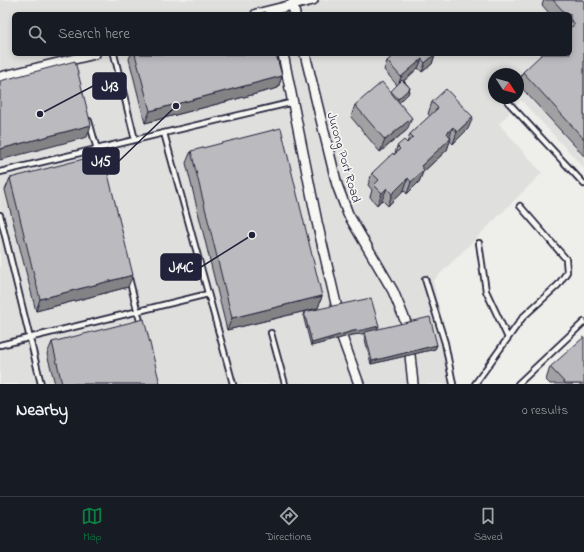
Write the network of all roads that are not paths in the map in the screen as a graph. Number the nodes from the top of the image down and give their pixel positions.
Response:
1 (313, 0) edge
2 (292, 4) junction
3 (274, 12) edge
4 (294, 12) edge
5 (90, 56) edge
6 (114, 56) edge
7 (283, 56) edge
8 (305, 56) edge
9 (0, 77) edge
10 (294, 102) junction
11 (510, 104) edge
12 (89, 119) edge
13 (164, 133) junction
14 (135, 140) junction
15 (97, 149) junction
16 (101, 164) edge
17 (0, 172) edge
18 (584, 184) edge
19 (520, 206) dead end
20 (0, 215) edge
21 (479, 243) dead end
22 (128, 273) edge
23 (425, 279) dead end
24 (208, 294) junction
25 (337, 308) edge
26 (138, 312) junction
27 (584, 322) edge
28 (407, 325) edge
29 (143, 333) edge
30 (271, 333) dead end
31 (342, 337) edge
32 (30, 338) junction
33 (508, 338) junction
34 (0, 345) edge
35 (410, 355) edge
36 (42, 384) edge
37 (233, 384) edge
38 (285, 384) edge
39 (359, 384) edge
40 (413, 384) edge
41 (453, 384) edge
42 (475, 384) edge
43 (519, 384) edge

1 - 2 street
2 - 3 street
2 - 4 street
5 - 9 street
6 - 14 lane
7 - 10 street
8 - 28 street, Jurong Port Road
10 - 13 lane
10 - 25 street
11 - 18 lane
12 - 15 lane
13 - 14 lane
13 - 24 lane
14 - 15 lane
15 - 16 lane
15 - 17 lane
19 - 33 lane
20 - 32 lane
21 - 33 lane
22 - 26 lane
23 - 41 lane
24 - 26 lane
24 - 37 lane
26 - 29 lane
26 - 32 lane
27 - 43 lane
30 - 38 lane
31 - 39 street
32 - 34 lane
32 - 36 lane
33 - 42 lane
35 - 40 street

